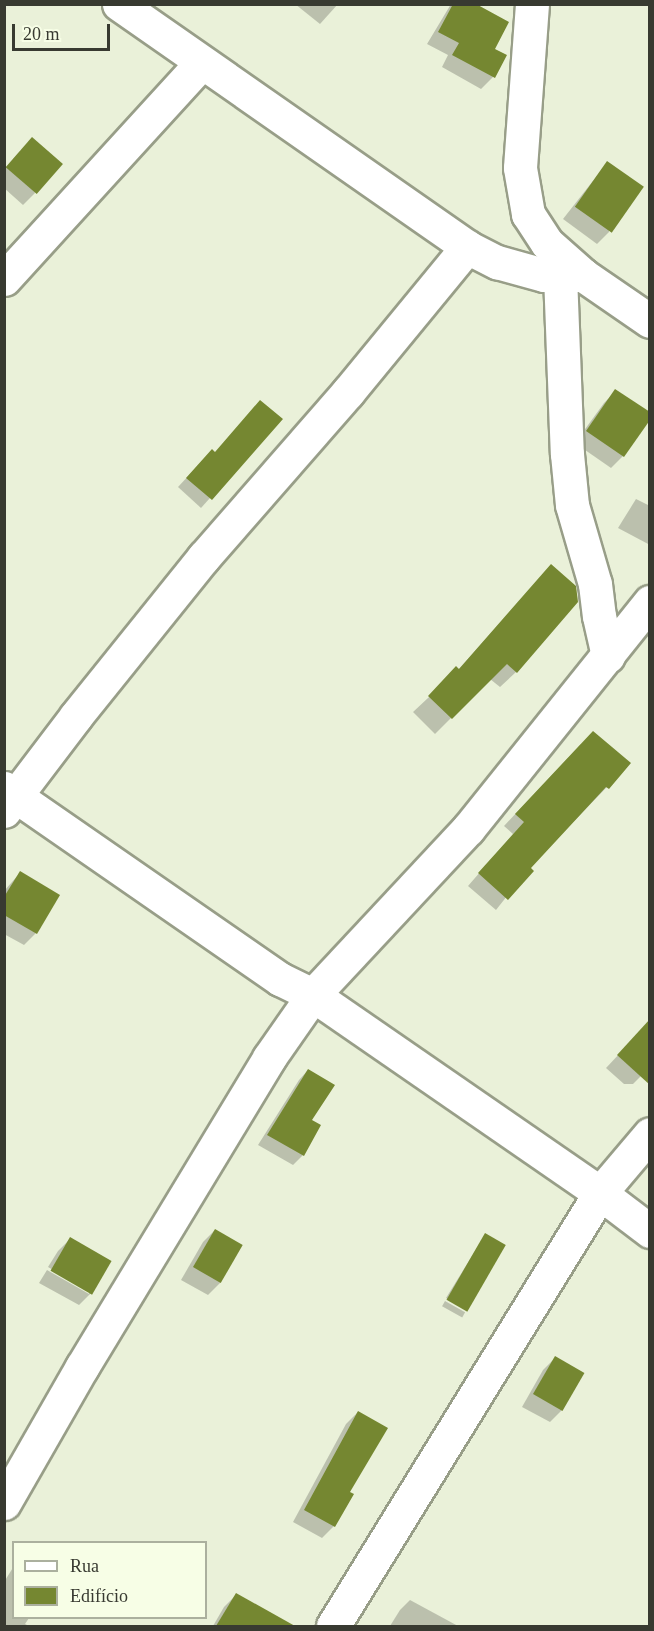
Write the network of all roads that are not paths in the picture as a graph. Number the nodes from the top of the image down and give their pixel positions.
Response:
1 (119, 4) edge
2 (532, 4) edge
3 (201, 63) junction
4 (467, 247) junction
5 (571, 275) junction
6 (4, 279) edge
7 (650, 321) edge
8 (650, 602) edge
9 (608, 657) junction
10 (8, 798) edge
11 (313, 994) junction
12 (650, 1134) edge
13 (600, 1193) junction
14 (650, 1231) edge
15 (4, 1503) edge
16 (333, 1626) edge

1 - 3 street
2 - 5 street
3 - 4 street
3 - 6 street
4 - 5 street
4 - 10 street
5 - 7 street
5 - 9 street
8 - 9 street
9 - 11 street
10 - 11 street
11 - 13 street
11 - 15 street
12 - 13 street
13 - 14 street
13 - 16 street

